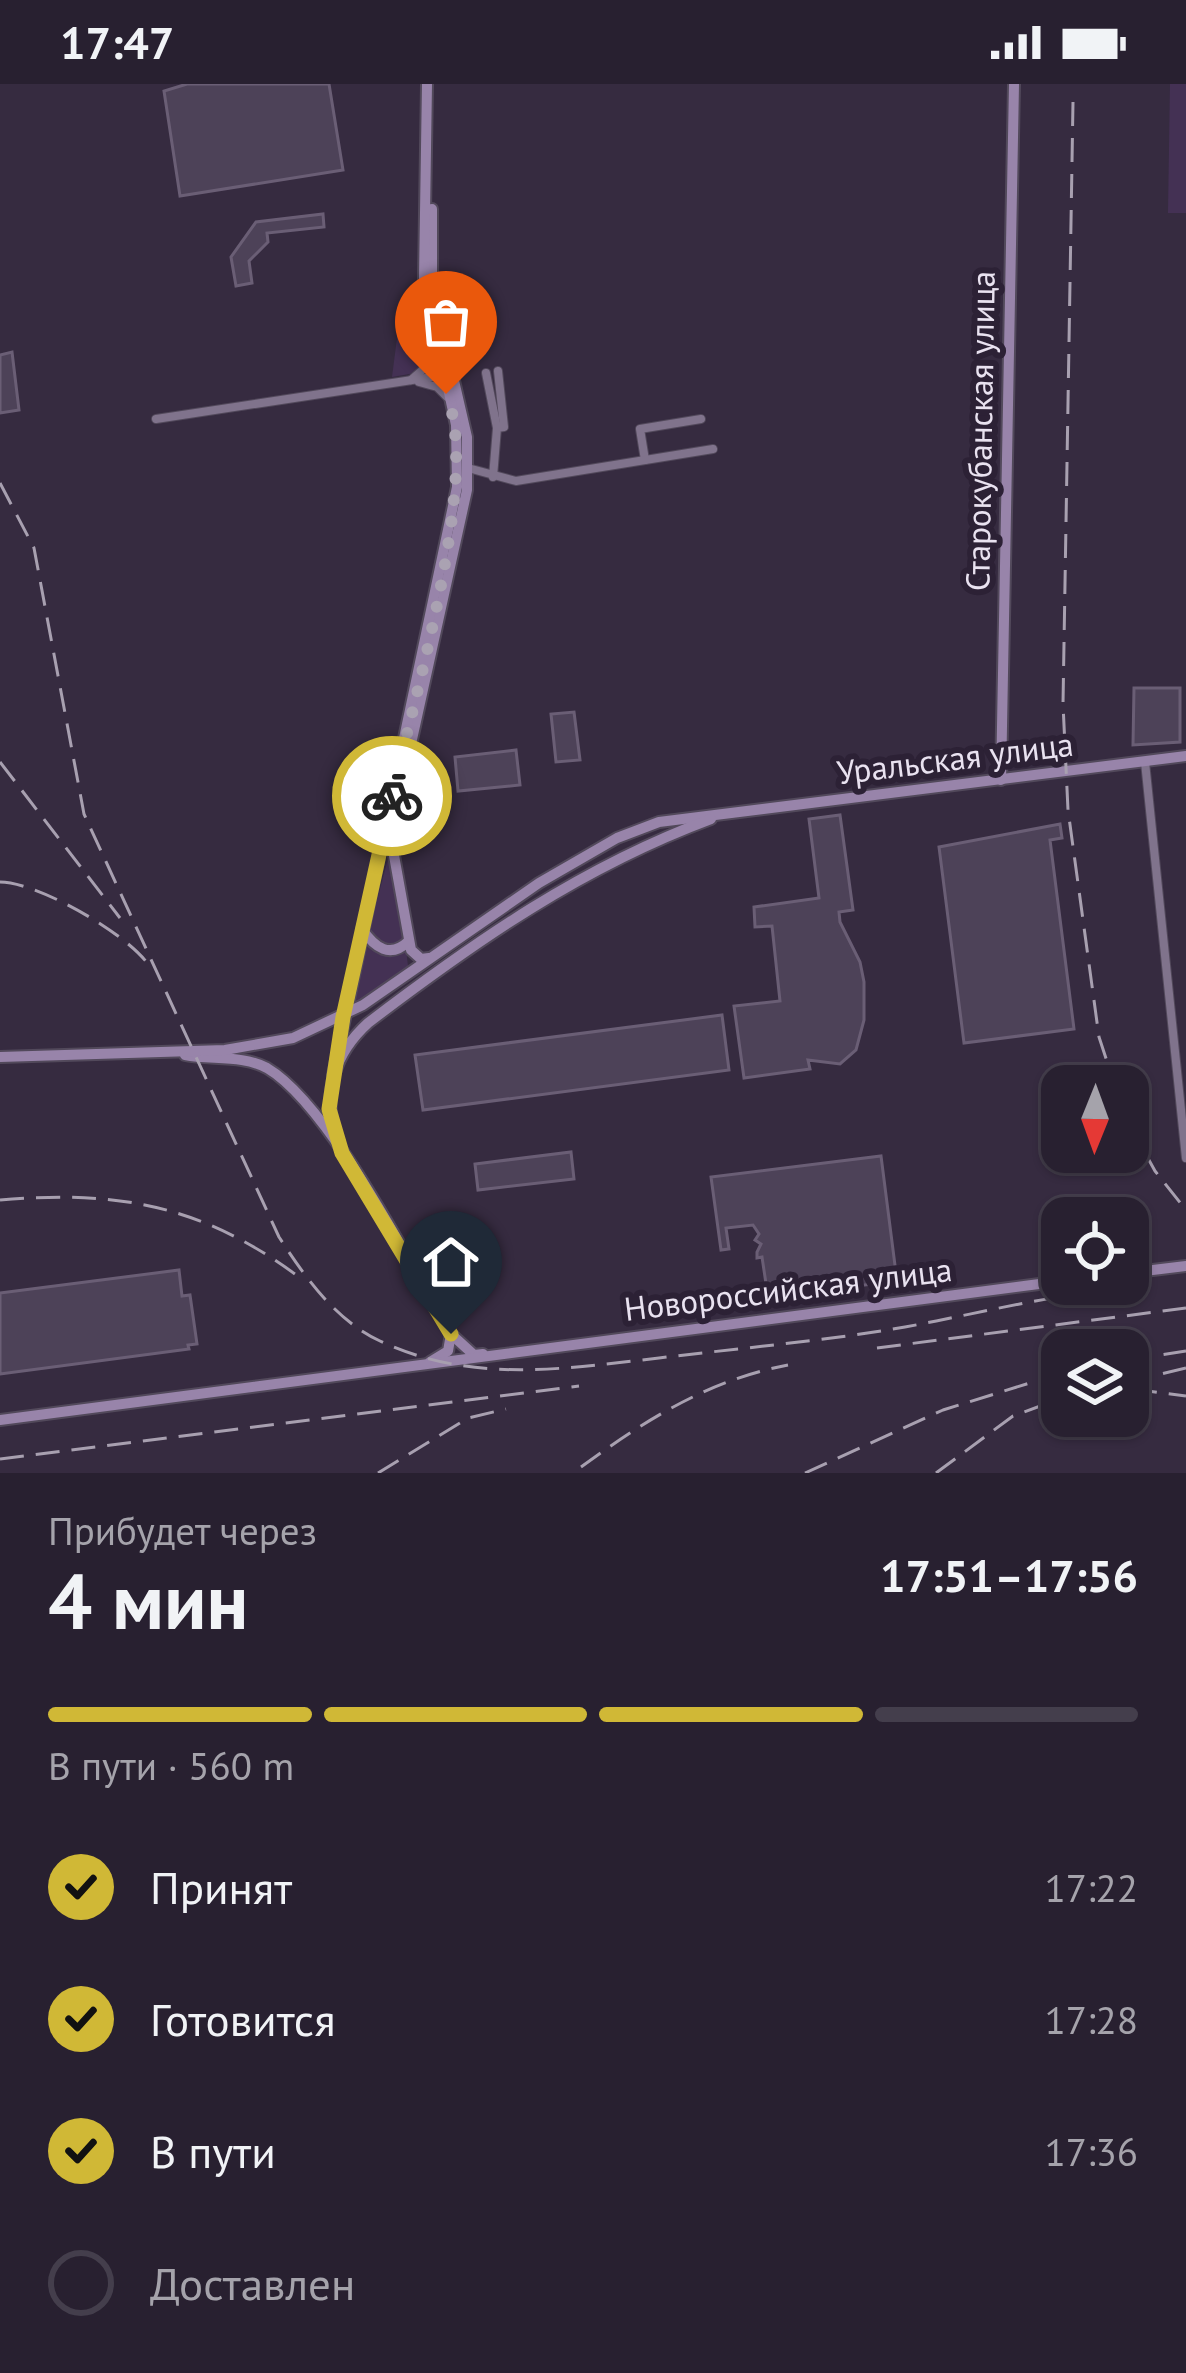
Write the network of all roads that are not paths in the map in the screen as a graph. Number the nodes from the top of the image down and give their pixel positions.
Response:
1 (431, 84) edge
2 (1014, 84) edge
3 (436, 343) junction
4 (497, 371) dead end
5 (486, 373) dead end
6 (449, 375) junction
7 (406, 383) junction
8 (454, 411) junction
9 (156, 419) dead end
10 (701, 419) dead end
11 (496, 428) junction
12 (713, 449) dead end
13 (645, 460) junction
14 (468, 468) junction
15 (493, 477) junction
16 (1186, 756) edge
17 (1145, 762) junction
18 (1001, 780) junction
19 (731, 811) junction
20 (390, 819) junction
21 (625, 835) junction
22 (651, 841) junction
23 (518, 912) junction
24 (490, 915) junction
25 (362, 929) junction
26 (409, 941) junction
27 (429, 958) junction
28 (343, 1017) junction
29 (265, 1046) junction
30 (118, 1053) junction
31 (0, 1058) edge
32 (266, 1068) junction
33 (333, 1075) junction
34 (342, 1153) junction
35 (1186, 1158) edge
36 (1186, 1265) edge
37 (1149, 1270) edge
38 (1041, 1284) edge
39 (451, 1334) junction
40 (522, 1352) junction
41 (405, 1370) junction
42 (0, 1420) edge

1 - 3 main road
1 - 6 main road
2 - 18 main road, Старокубанская улица
3 - 6 main road
3 - 7 street
4 - 11 street
5 - 11 street
6 - 7 street
6 - 8 main road
6 - 14 main road
7 - 8 street
7 - 9 street
8 - 20 main road
10 - 13 street
11 - 15 street
12 - 13 street
13 - 15 street
14 - 15 street
14 - 20 main road
16 - 17 main road, Уральская улица
17 - 18 main road, Уральская улица
17 - 35 street
18 - 19 main road, Уральская улица
19 - 21 main road, Уральская улица
19 - 22 main road, Уральская улица
20 - 25 main road
20 - 26 main road
21 - 22 main road
21 - 24 main road, Уральская улица
22 - 23 main road, Уральская улица
23 - 24 main road
23 - 33 main road, Уральская улица
24 - 27 main road, Уральская улица
25 - 26 main road
25 - 28 main road
26 - 27 main road
27 - 28 main road, Уральская улица
28 - 29 main road, Уральская улица
28 - 33 main road
29 - 30 main road, Уральская улица
29 - 32 main road
30 - 31 main road
30 - 32 main road
32 - 34 main road
33 - 34 main road
34 - 39 main road
36 - 37 main road
38 - 40 main road, Новороссийская улица
39 - 40 main road, Новороссийская улица
39 - 41 main road
40 - 41 main road, Новороссийская улица
41 - 42 main road, Новороссийская улица

